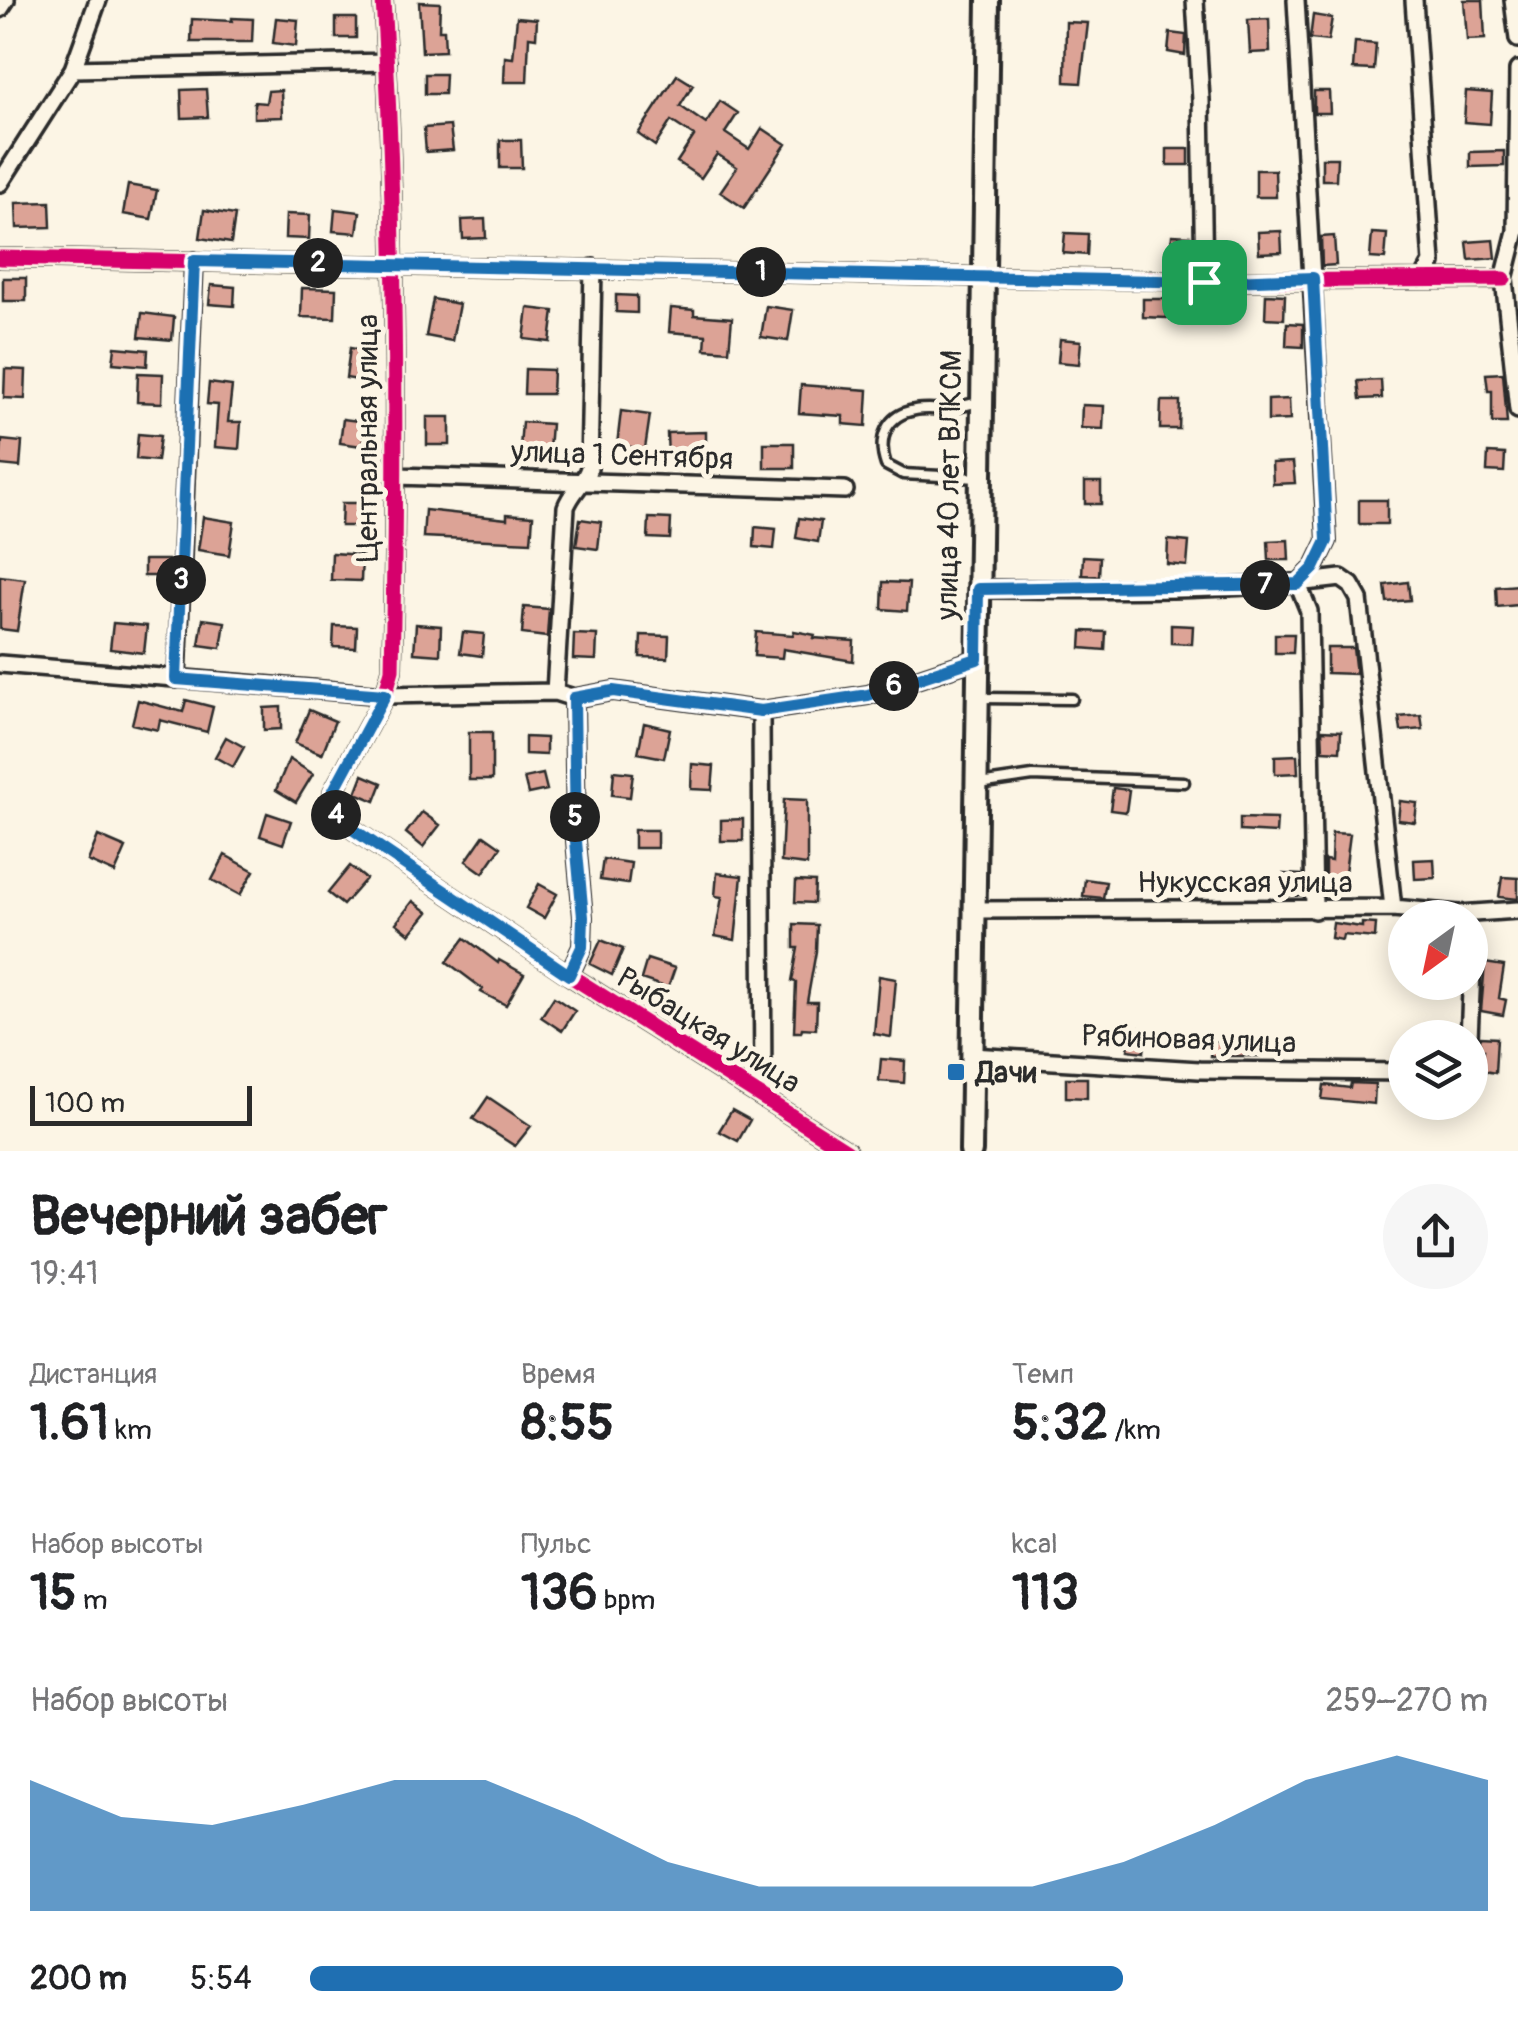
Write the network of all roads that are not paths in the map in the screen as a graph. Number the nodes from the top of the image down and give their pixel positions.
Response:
1 (6, 0) edge
2 (98, 0) edge
3 (383, 0) edge
4 (988, 0) edge
5 (1194, 0) edge
6 (1296, 0) edge
7 (1414, 0) edge
8 (1512, 0) edge
9 (0, 9) edge
10 (1518, 39) edge
11 (387, 62) junction
12 (73, 69) junction
13 (1518, 70) edge
14 (0, 182) edge
15 (0, 258) edge
16 (194, 261) junction
17 (396, 265) junction
18 (593, 268) junction
19 (982, 277) junction
20 (1313, 278) junction
21 (1423, 279) junction
22 (1504, 279) junction
23 (1204, 282) junction
24 (980, 402) junction
25 (1518, 410) edge
26 (396, 476) junction
27 (980, 478) junction
28 (585, 480) junction
29 (845, 490) dead end
30 (1298, 584) junction
31 (978, 589) junction
32 (977, 659) junction
33 (0, 664) edge
34 (176, 679) junction
35 (555, 692) junction
36 (385, 695) junction
37 (574, 698) junction
38 (976, 698) junction
39 (1072, 700) dead end
40 (761, 711) junction
41 (1184, 782) dead end
42 (974, 785) junction
43 (342, 822) joint
44 (1392, 900) edge
45 (1388, 908) edge
46 (972, 910) junction
47 (1314, 910) junction
48 (1518, 910) edge
49 (1488, 913) edge
50 (569, 975) junction
51 (972, 1056) junction
52 (1388, 1072) edge
53 (763, 1095) junction
54 (847, 1151) edge
55 (971, 1151) edge

1 - 9 street
2 - 12 street
3 - 11 street, Центральная улица
4 - 19 street, улица 40 лет ВЛКСМ
5 - 23 street
6 - 20 street
7 - 21 street
8 - 10 street
11 - 12 street
11 - 17 street, Центральная улица
12 - 14 street
13 - 22 street
15 - 16 street
16 - 17 street
16 - 34 street
17 - 18 street
17 - 26 street, Центральная улица
18 - 19 street
18 - 28 street
19 - 23 street
19 - 24 street, улица 40 лет ВЛКСМ
20 - 21 street
20 - 23 street
20 - 30 street
21 - 22 street
22 - 25 street
24 - 27 street, улица 40 лет ВЛКСМ
24 - 27 lane
26 - 28 street, улица 1 Сентября
26 - 36 street, Центральная улица
27 - 31 street, улица 40 лет ВЛКСМ
28 - 29 street, улица 1 Сентября
28 - 35 street
30 - 31 street
30 - 44 street
30 - 47 street
31 - 32 street, улица 40 лет ВЛКСМ
32 - 38 street, улица 40 лет ВЛКСМ
32 - 40 street
33 - 34 street
34 - 36 street
35 - 36 street
35 - 37 street
36 - 43 street, Центральная улица
37 - 40 street
37 - 50 street
38 - 39 lane
38 - 42 street, улица 40 лет ВЛКСМ
40 - 53 street
41 - 42 lane
42 - 46 street, улица 40 лет ВЛКСМ
43 - 50 street, Рыбацкая улица
45 - 47 street, Нукусская улица
46 - 47 street, Нукусская улица
46 - 51 street, улица 40 лет ВЛКСМ
48 - 49 street, Нукусская улица
50 - 53 street, Рыбацкая улица
51 - 52 street, Рябиновая улица
51 - 55 street, улица 40 лет ВЛКСМ
53 - 54 street, Рыбацкая улица

